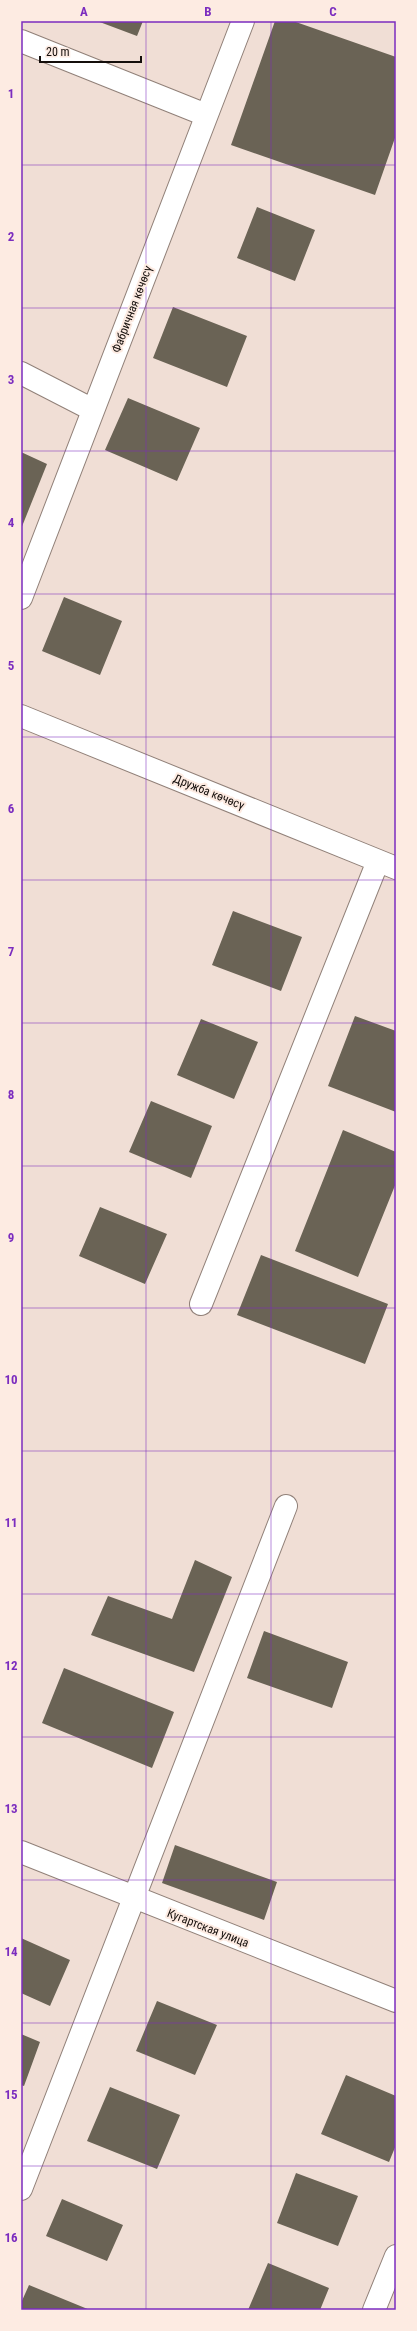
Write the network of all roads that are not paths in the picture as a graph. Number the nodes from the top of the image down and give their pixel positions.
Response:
1 (243, 21) edge
2 (21, 41) edge
3 (206, 115) junction
4 (21, 373) edge
5 (93, 410) junction
6 (21, 598) edge
7 (21, 716) edge
8 (387, 865) edge
9 (201, 1304) dead end
10 (286, 1506) dead end
11 (21, 1852) edge
12 (134, 1899) junction
13 (395, 1997) edge
14 (21, 2189) edge
15 (396, 2256) edge
16 (374, 2310) edge

1 - 3 street, Фабричная көчөсү
2 - 3 street
3 - 5 street, Фабричная көчөсү
4 - 5 street
5 - 6 street, Фабричная көчөсү
7 - 8 street, Дружба көчөсү
8 - 9 street
10 - 12 street
11 - 12 street, Кугартская улица
12 - 13 street, Кугартская улица
12 - 14 street
15 - 16 street

